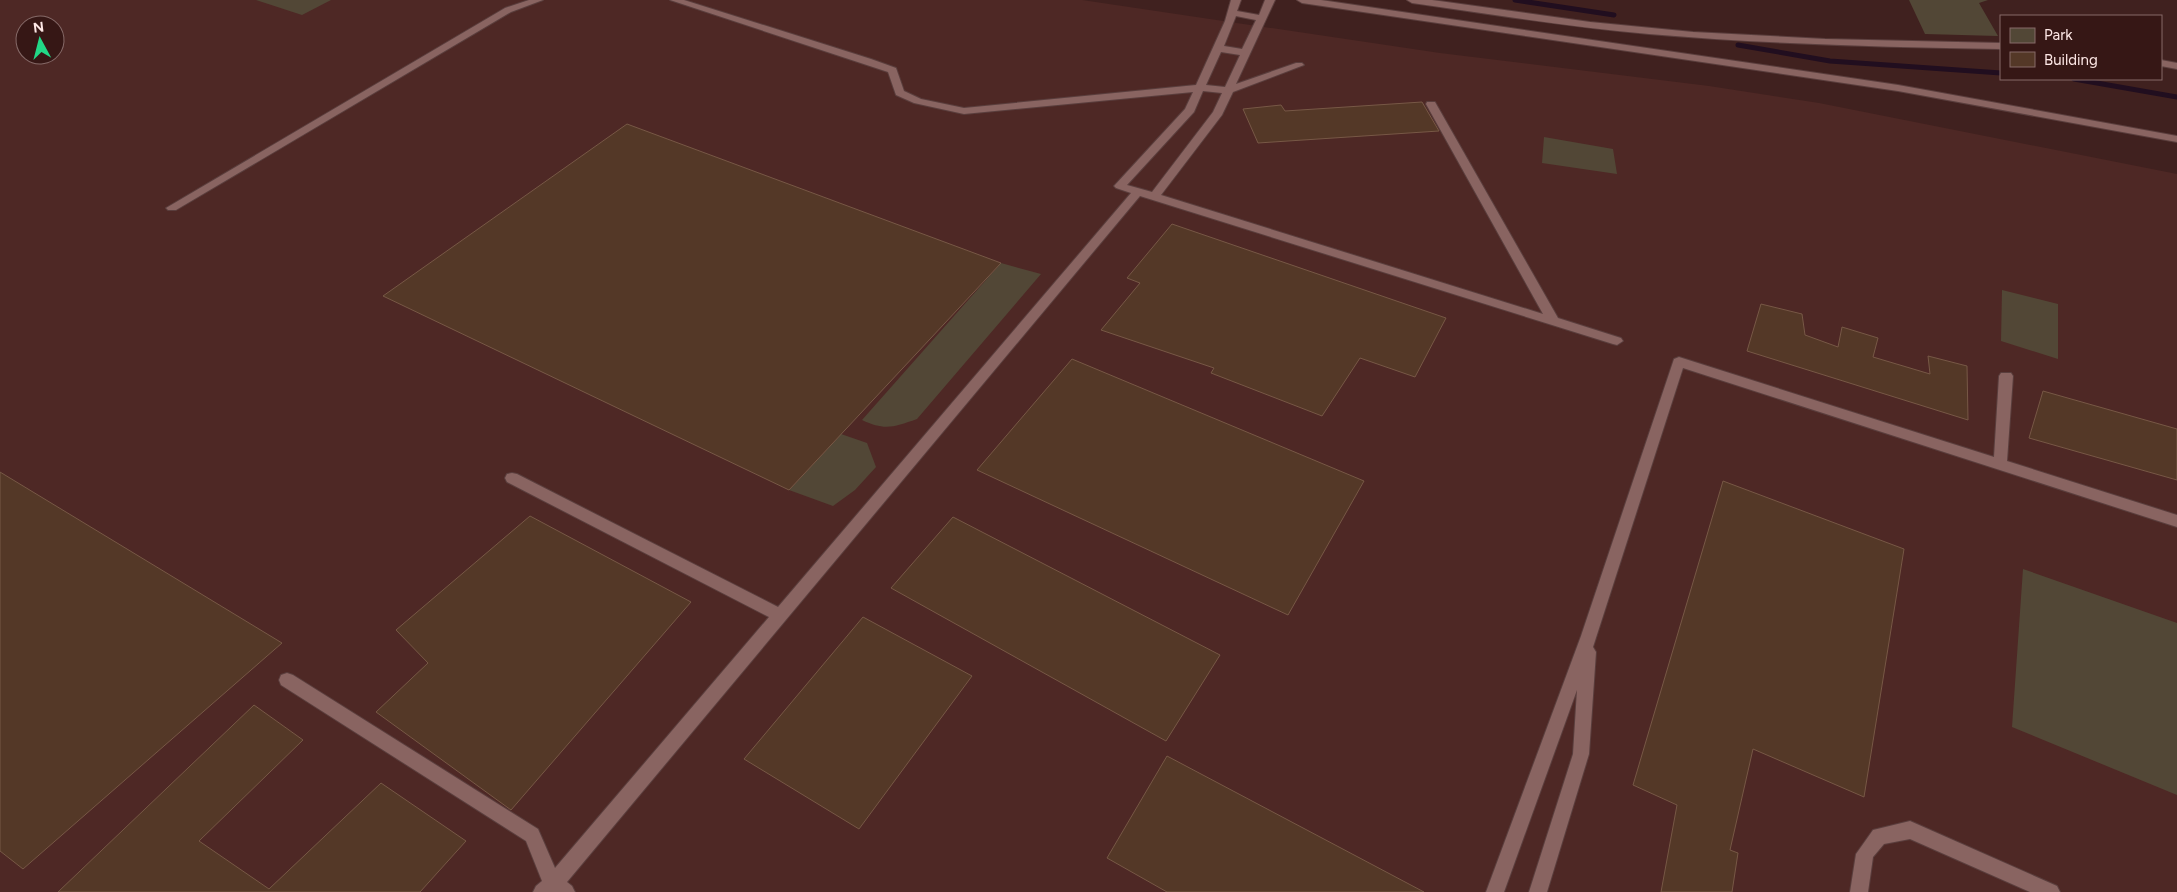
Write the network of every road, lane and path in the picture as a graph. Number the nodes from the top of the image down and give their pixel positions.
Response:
1 (538, 0) edge
2 (675, 0) edge
3 (1236, 0) edge
4 (1270, 0) edge
5 (1302, 0) edge
6 (1412, 0) edge
7 (1232, 13) junction
8 (1262, 18) junction
9 (2000, 46) edge
10 (1217, 48) junction
11 (1246, 53) junction
12 (2162, 63) edge
13 (1299, 65) dead end
14 (2177, 66) edge
15 (1199, 88) junction
16 (1229, 90) junction
17 (1431, 104) dead end
18 (2177, 139) edge
19 (1120, 186) joint
20 (1137, 193) junction
21 (1154, 196) junction
22 (172, 208) dead end
23 (1554, 322) junction
24 (1618, 341) dead end
25 (2006, 376) dead end
26 (2000, 464) junction
27 (512, 478) dead end
28 (2177, 521) edge
29 (781, 616) junction
30 (1589, 636) junction
31 (287, 680) dead end
32 (554, 889) edge
33 (1495, 892) edge
34 (1538, 892) edge
35 (1859, 892) edge
36 (2051, 892) edge

1 - 22 lane
2 - 15 lane
3 - 7 lane
4 - 8 lane
5 - 18 lane
6 - 9 lane
7 - 8 lane
7 - 10 lane
8 - 11 lane
10 - 11 lane
10 - 15 lane
11 - 16 lane
12 - 14 lane
13 - 16 lane
15 - 16 lane
15 - 19 lane
16 - 21 lane
17 - 23 lane
19 - 20 lane
20 - 21 lane
20 - 29 lane
21 - 23 lane
23 - 24 lane
25 - 26 lane
26 - 28 lane
26 - 30 lane
27 - 29 lane
29 - 32 lane
30 - 33 lane
30 - 34 lane
31 - 32 lane
35 - 36 lane

